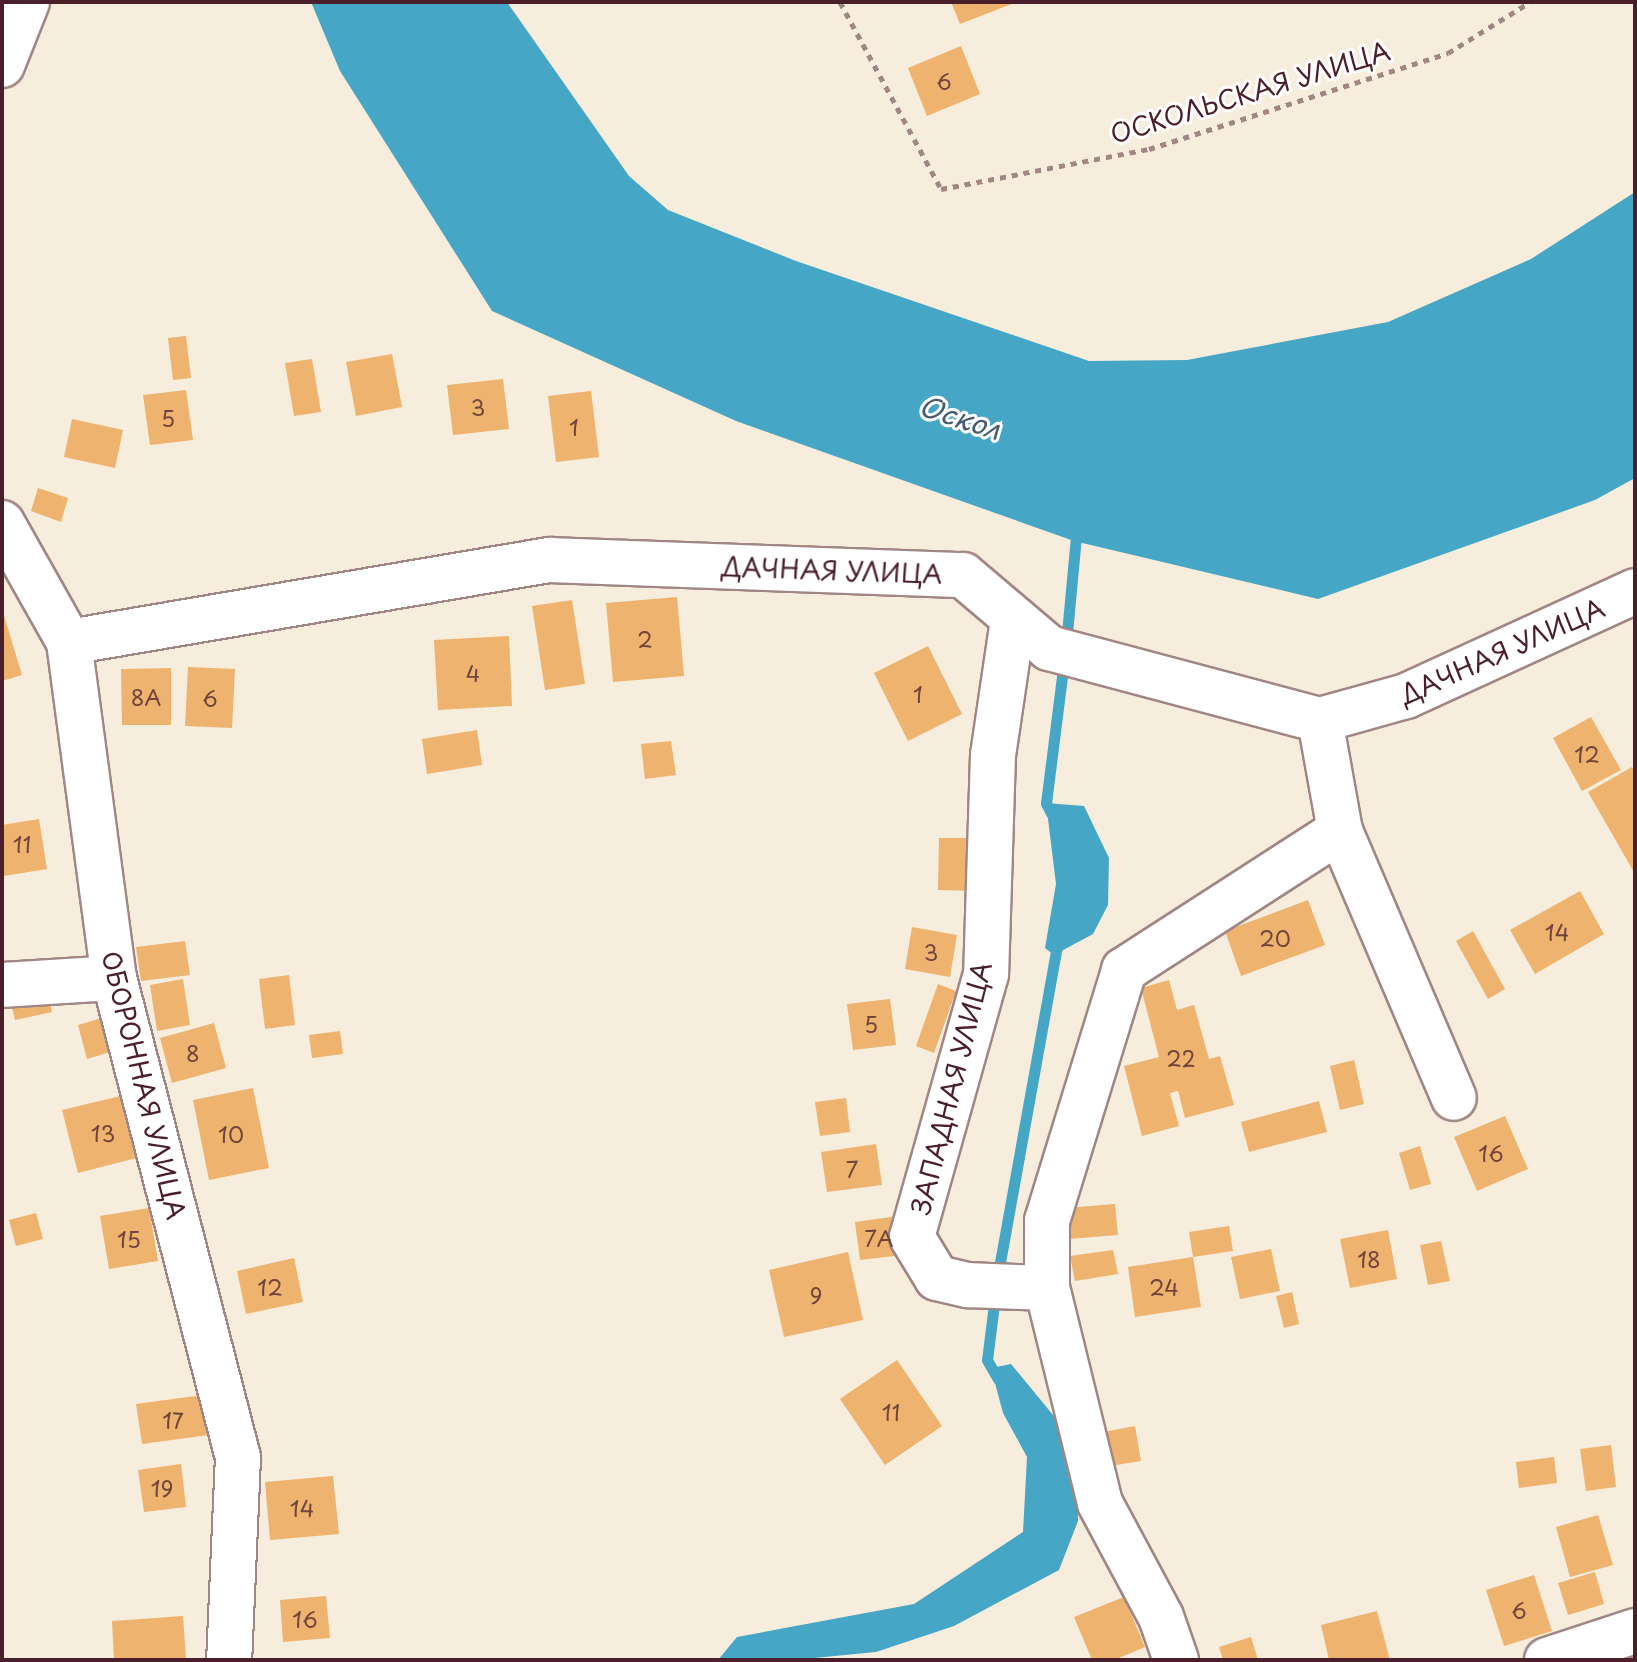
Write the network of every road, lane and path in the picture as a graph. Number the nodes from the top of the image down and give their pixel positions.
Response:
1 (27, 2) edge
2 (840, 2) edge
3 (1530, 2) edge
4 (2, 65) edge
5 (2, 523) edge
6 (1635, 591) edge
7 (1013, 620) junction
8 (69, 642) junction
9 (1320, 720) junction
10 (1340, 831) junction
11 (114, 978) junction
12 (2, 985) edge
13 (1454, 1098) dead end
14 (1008, 1286) junction
15 (1635, 1631) edge
16 (229, 1660) edge
17 (1176, 1660) edge
18 (1547, 1660) edge

1 - 4 street
2 - 3 path, ОСКОЛЬСКАЯ УЛИЦА
5 - 8 street, ОБОРОННАЯ УЛИЦА
6 - 9 street, ДАЧНАЯ УЛИЦА
7 - 8 street, ДАЧНАЯ УЛИЦА
7 - 9 street, ДАЧНАЯ УЛИЦА
7 - 14 street, ЗАПАДНАЯ УЛИЦА
8 - 11 street, ОБОРОННАЯ УЛИЦА
9 - 10 street
10 - 13 street
10 - 14 street
11 - 12 street
11 - 16 street, ОБОРОННАЯ УЛИЦА
14 - 17 street
15 - 18 street

